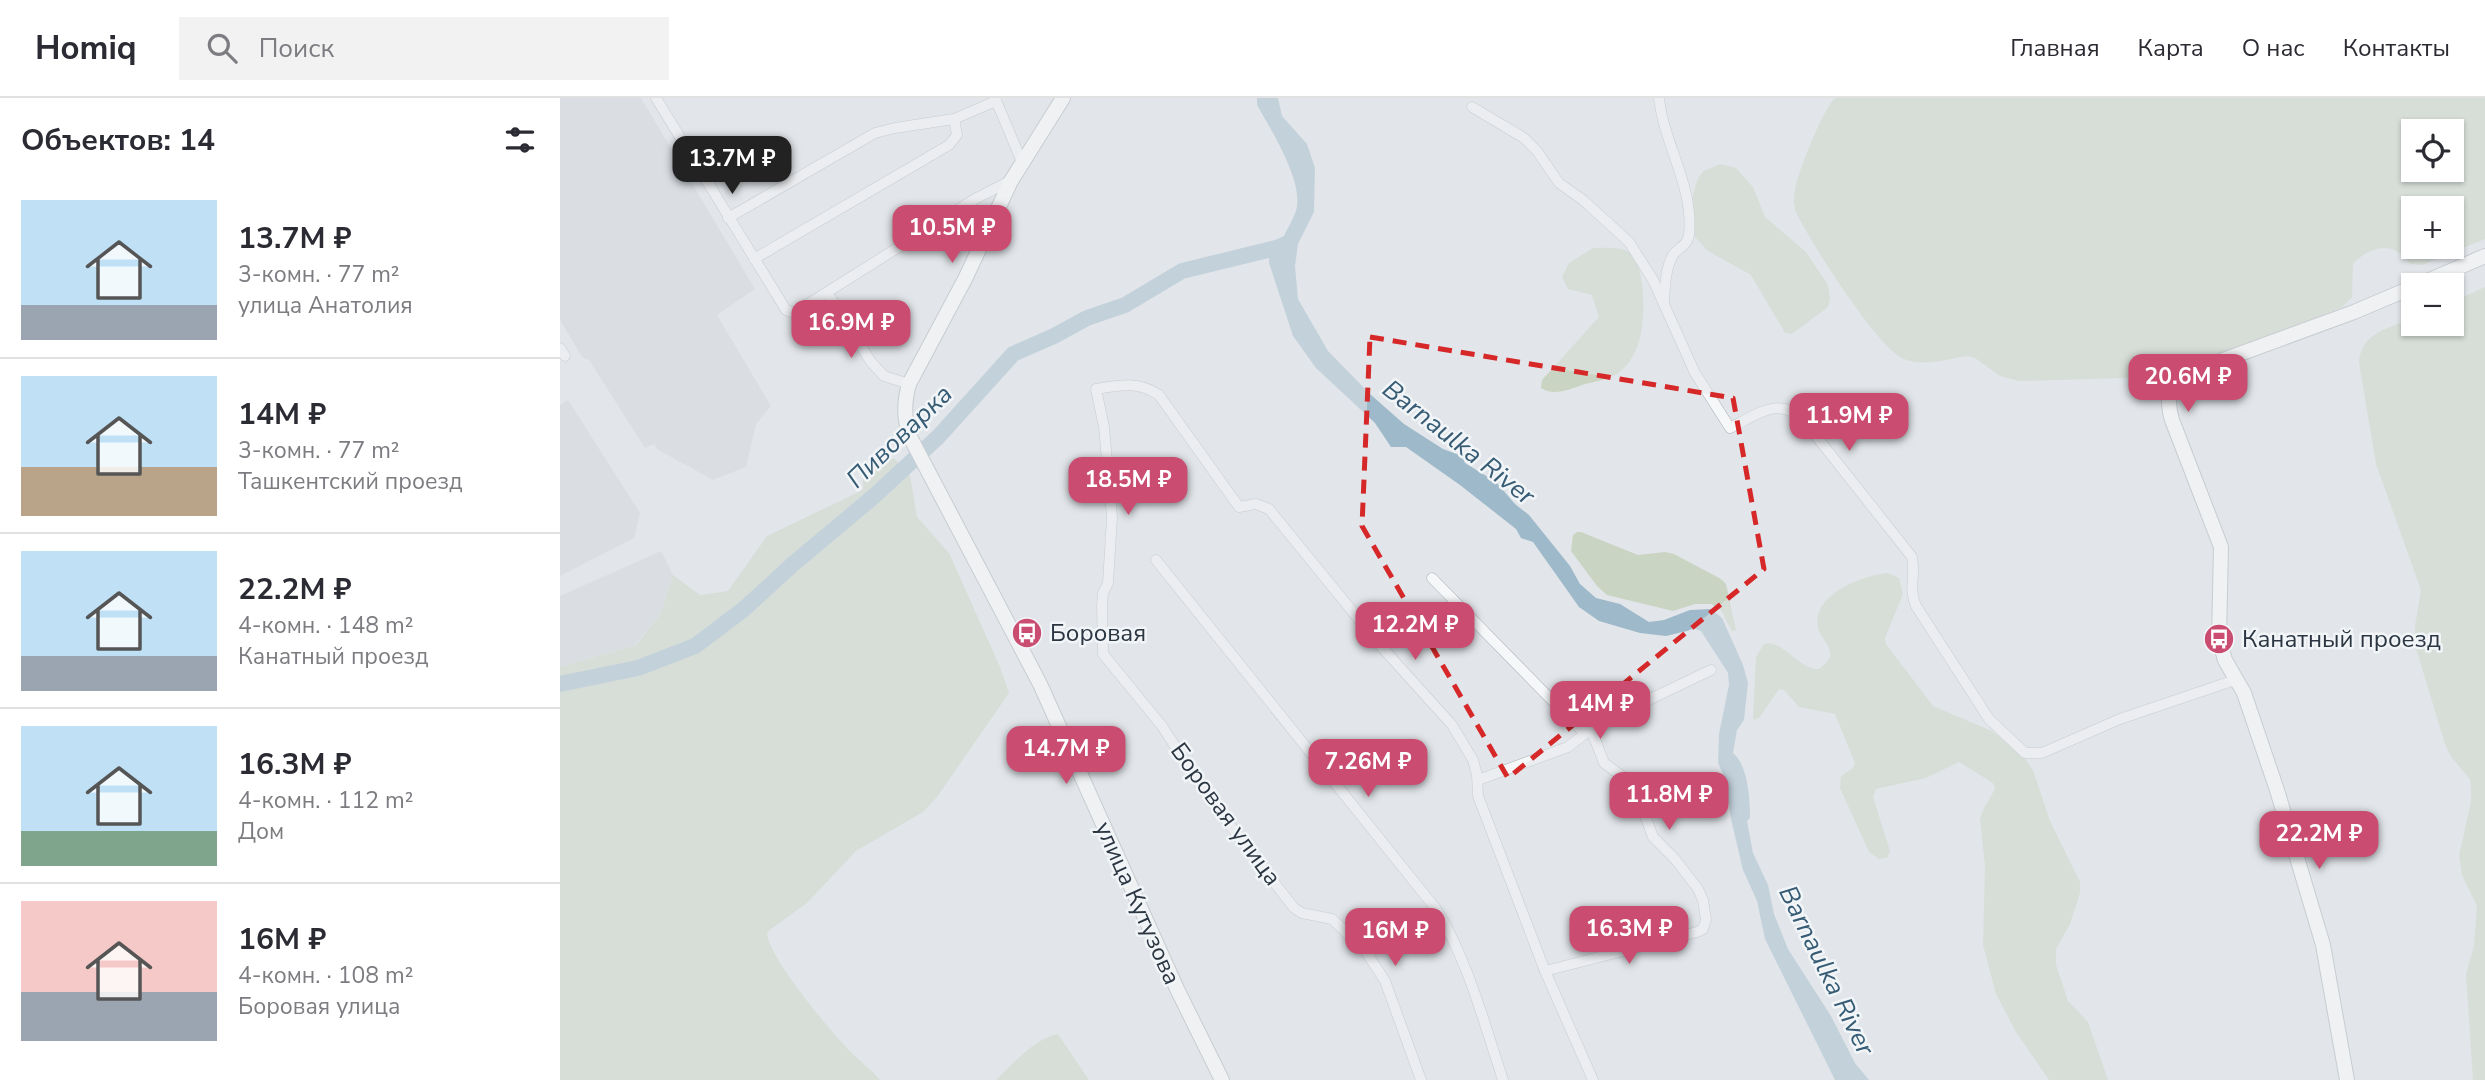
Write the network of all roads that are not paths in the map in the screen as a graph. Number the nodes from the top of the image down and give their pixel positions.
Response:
1 (656, 98) edge
2 (1063, 98) edge
3 (1659, 98) edge
4 (995, 99) edge
5 (1472, 107) dead end
6 (954, 119) junction
7 (1022, 162) junction
8 (1011, 181) junction
9 (728, 218) junction
10 (2485, 256) edge
11 (754, 259) junction
12 (2445, 273) edge
13 (2401, 292) edge
14 (828, 294) junction
15 (1664, 306) junction
16 (909, 384) junction
17 (1156, 560) dead end
18 (1432, 578) dead end
19 (1711, 670) dead end
20 (2235, 680) junction
21 (1588, 731) junction
22 (1478, 780) junction
23 (1545, 971) junction
24 (1222, 1080) edge
25 (1421, 1080) edge
26 (1503, 1080) edge
27 (1593, 1080) edge
28 (2347, 1080) edge

1 - 9 street
2 - 7 main road
3 - 15 street
4 - 6 street
4 - 7 street
5 - 15 street
6 - 9 street
6 - 11 street
7 - 8 main road
8 - 14 street
8 - 16 main road
9 - 11 street
10 - 12 main road
11 - 14 street
13 - 20 main road
14 - 16 street
15 - 20 street
16 - 24 main road, улица Кутузова
17 - 26 street
18 - 21 street
19 - 21 street
20 - 28 main road
21 - 22 street
21 - 23 street
22 - 23 street
22 - 25 street, Боровая улица
23 - 27 street

